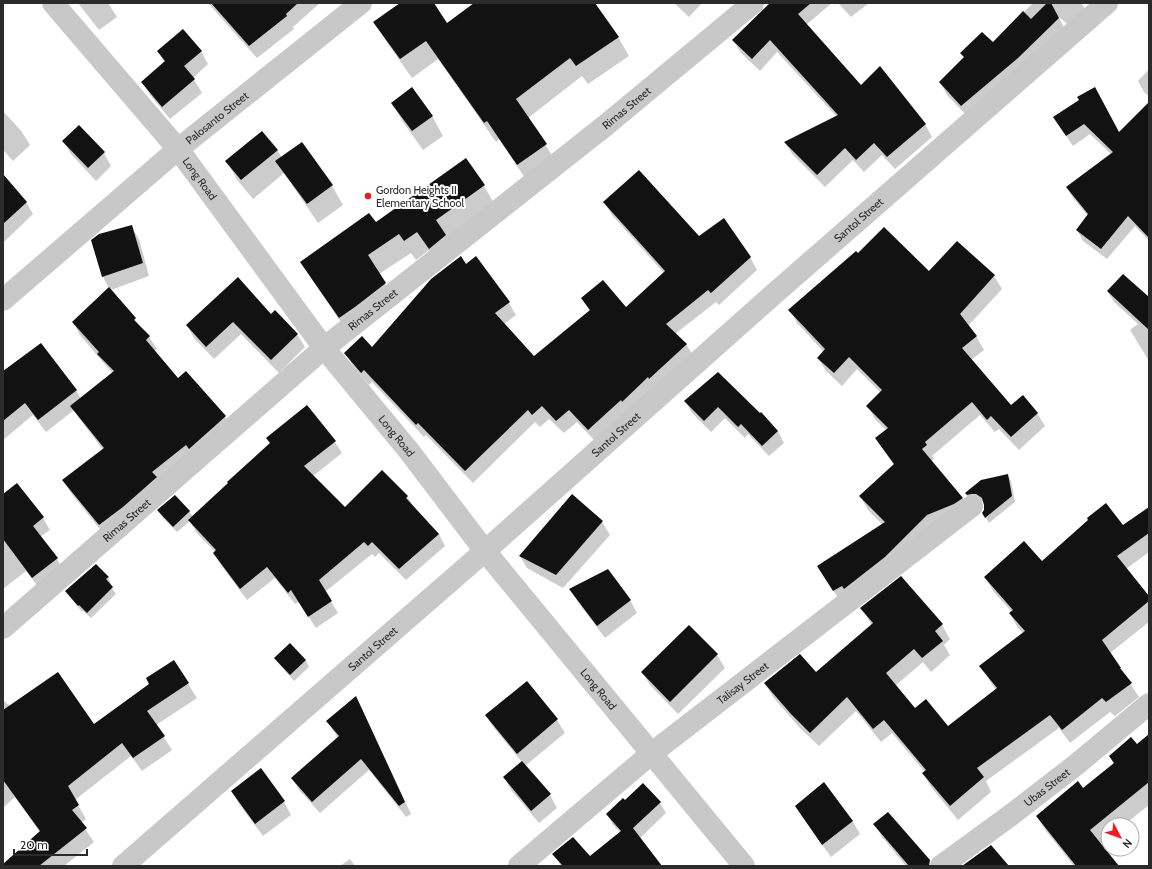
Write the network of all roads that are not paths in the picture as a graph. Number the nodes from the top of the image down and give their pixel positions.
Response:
1 (53, 3) edge
2 (361, 3) edge
3 (752, 3) edge
4 (1107, 3) edge
5 (178, 149) junction
6 (3, 300) edge
7 (324, 348) junction
8 (972, 506) dead end
9 (485, 551) junction
10 (3, 628) edge
11 (1149, 704) edge
12 (652, 753) junction
13 (123, 866) edge
14 (519, 866) edge
15 (744, 866) edge
16 (941, 866) edge

1 - 5 street, Long Road
2 - 5 street, Palosanto Street
3 - 7 street, Rimas Street
4 - 9 street, Santol Street
5 - 6 street, Palosanto Street
5 - 7 street, Long Road
7 - 9 street, Long Road
7 - 10 street, Rimas Street
8 - 12 street, Talisay Street
9 - 12 street, Long Road
9 - 13 street, Santol Street
11 - 16 street, Ubas Street
12 - 14 street, Talisay Street
12 - 15 street, Long Road

